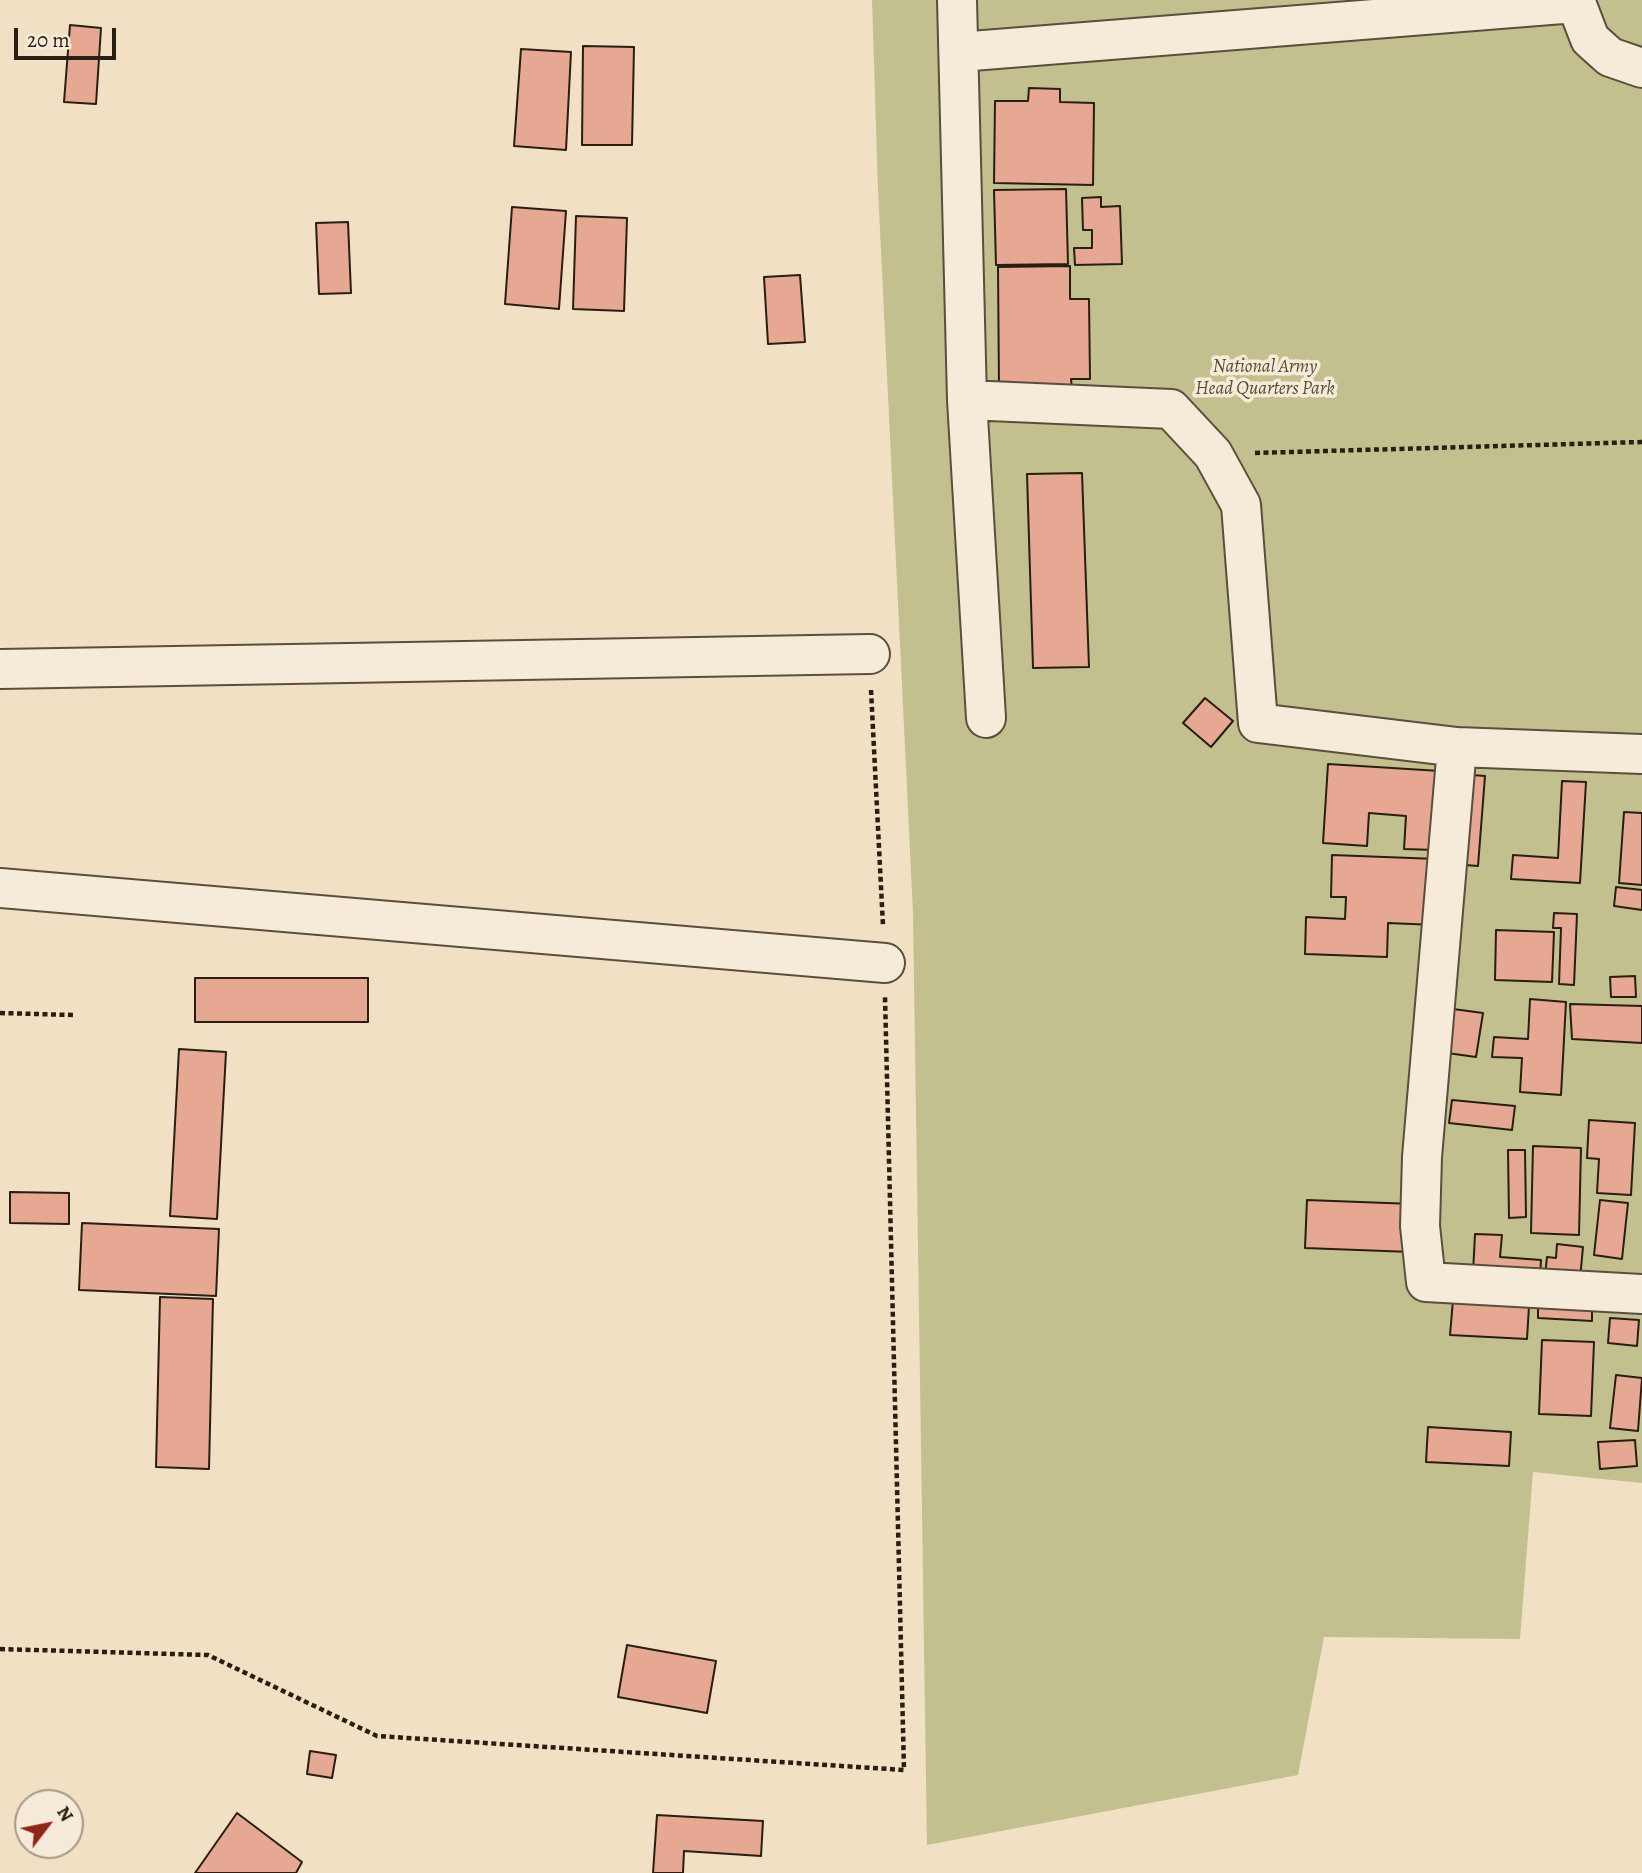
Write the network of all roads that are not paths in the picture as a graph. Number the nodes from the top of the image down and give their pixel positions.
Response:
1 (957, 0) edge
2 (1575, 1) edge
3 (959, 52) junction
4 (1642, 68) edge
5 (968, 400) junction
6 (870, 654) road end
7 (0, 669) edge
8 (986, 718) dead end
9 (1457, 747) junction
10 (1642, 754) edge
11 (0, 888) edge
12 (885, 963) road end
13 (1642, 1294) edge

1 - 3 street
2 - 3 street
2 - 4 street
3 - 5 street
5 - 8 street
5 - 9 street
6 - 7 street
9 - 10 street
9 - 13 street
11 - 12 street

